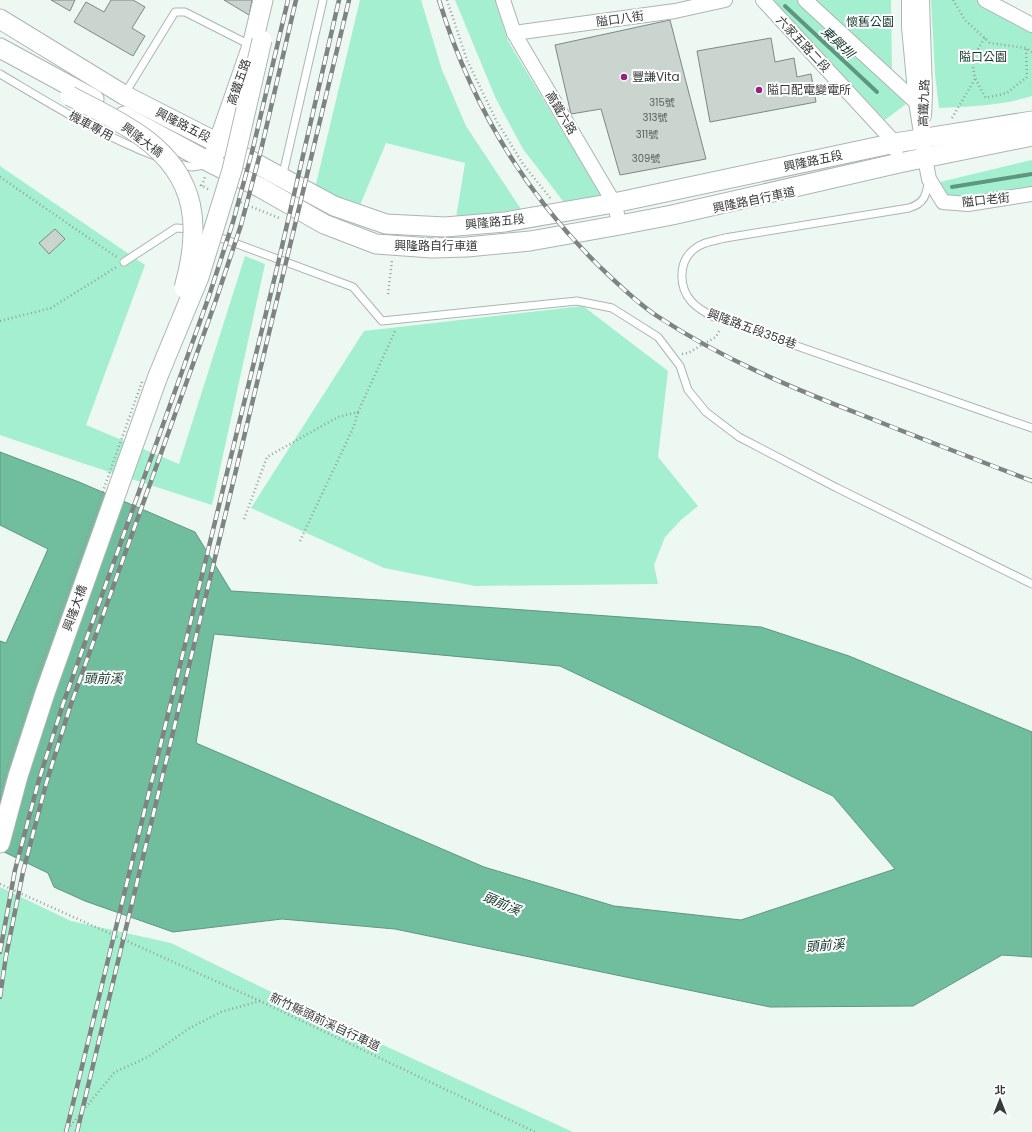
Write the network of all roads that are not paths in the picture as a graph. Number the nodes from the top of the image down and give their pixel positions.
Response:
1 (263, 0) edge
2 (272, 0) edge
3 (323, 0) edge
4 (503, 0) edge
5 (725, 0) edge
6 (762, 0) edge
7 (804, 0) edge
8 (909, 0) edge
9 (922, 0) edge
10 (985, 0) edge
11 (0, 19) edge
12 (1032, 25) edge
13 (514, 33) junction
14 (257, 43) junction
15 (0, 48) edge
16 (0, 57) edge
17 (0, 74) edge
18 (124, 95) junction
19 (916, 102) junction
20 (1032, 121) edge
21 (1032, 136) edge
22 (922, 138) junction
23 (218, 143) junction
24 (895, 143) junction
25 (898, 163) junction
26 (211, 164) junction
27 (927, 170) junction
28 (282, 178) junction
29 (1032, 194) edge
30 (614, 203) junction
31 (620, 225) junction
32 (124, 262) road end
33 (150, 377) junction
34 (1032, 428) edge
35 (1032, 584) edge
36 (0, 843) edge

1 - 14 street, 高鐵五路
2 - 14 street, 興隆大橋
3 - 28 lane
4 - 13 street, 高鐵六路
5 - 13 street, 隘口八街
6 - 24 street, 六家五路二段
7 - 19 street
8 - 19 street, 高鐵九路
9 - 22 street, 高鐵九路
10 - 12 street
11 - 18 street, 興隆路五段
13 - 30 street, 高鐵六路
14 - 18 lane
14 - 23 street, 高鐵五路
14 - 33 street, 興隆大橋, bridge
15 - 26 street, 興隆路五段
16 - 33 street, 興隆大橋, bridge
17 - 26 lane, 機車專用
18 - 23 street, 興隆路五段
19 - 22 street, 高鐵九路
20 - 22 street, 興隆路五段
21 - 27 street, 興隆路五段
22 - 24 street, 興隆路五段
22 - 27 street, 隘口老街
23 - 26 street, 高鐵五路
23 - 28 street, 興隆路五段
24 - 25 street
24 - 30 street, 興隆路五段
25 - 27 street, 興隆路五段
25 - 31 street, 興隆路五段
26 - 31 street, 興隆路五段
27 - 29 street, 隘口老街
27 - 34 lane, 興隆路五段358巷, bridge
28 - 30 street, 興隆路五段
30 - 31 street, 高鐵六路
32 - 35 lane
33 - 36 street, 興隆大橋

